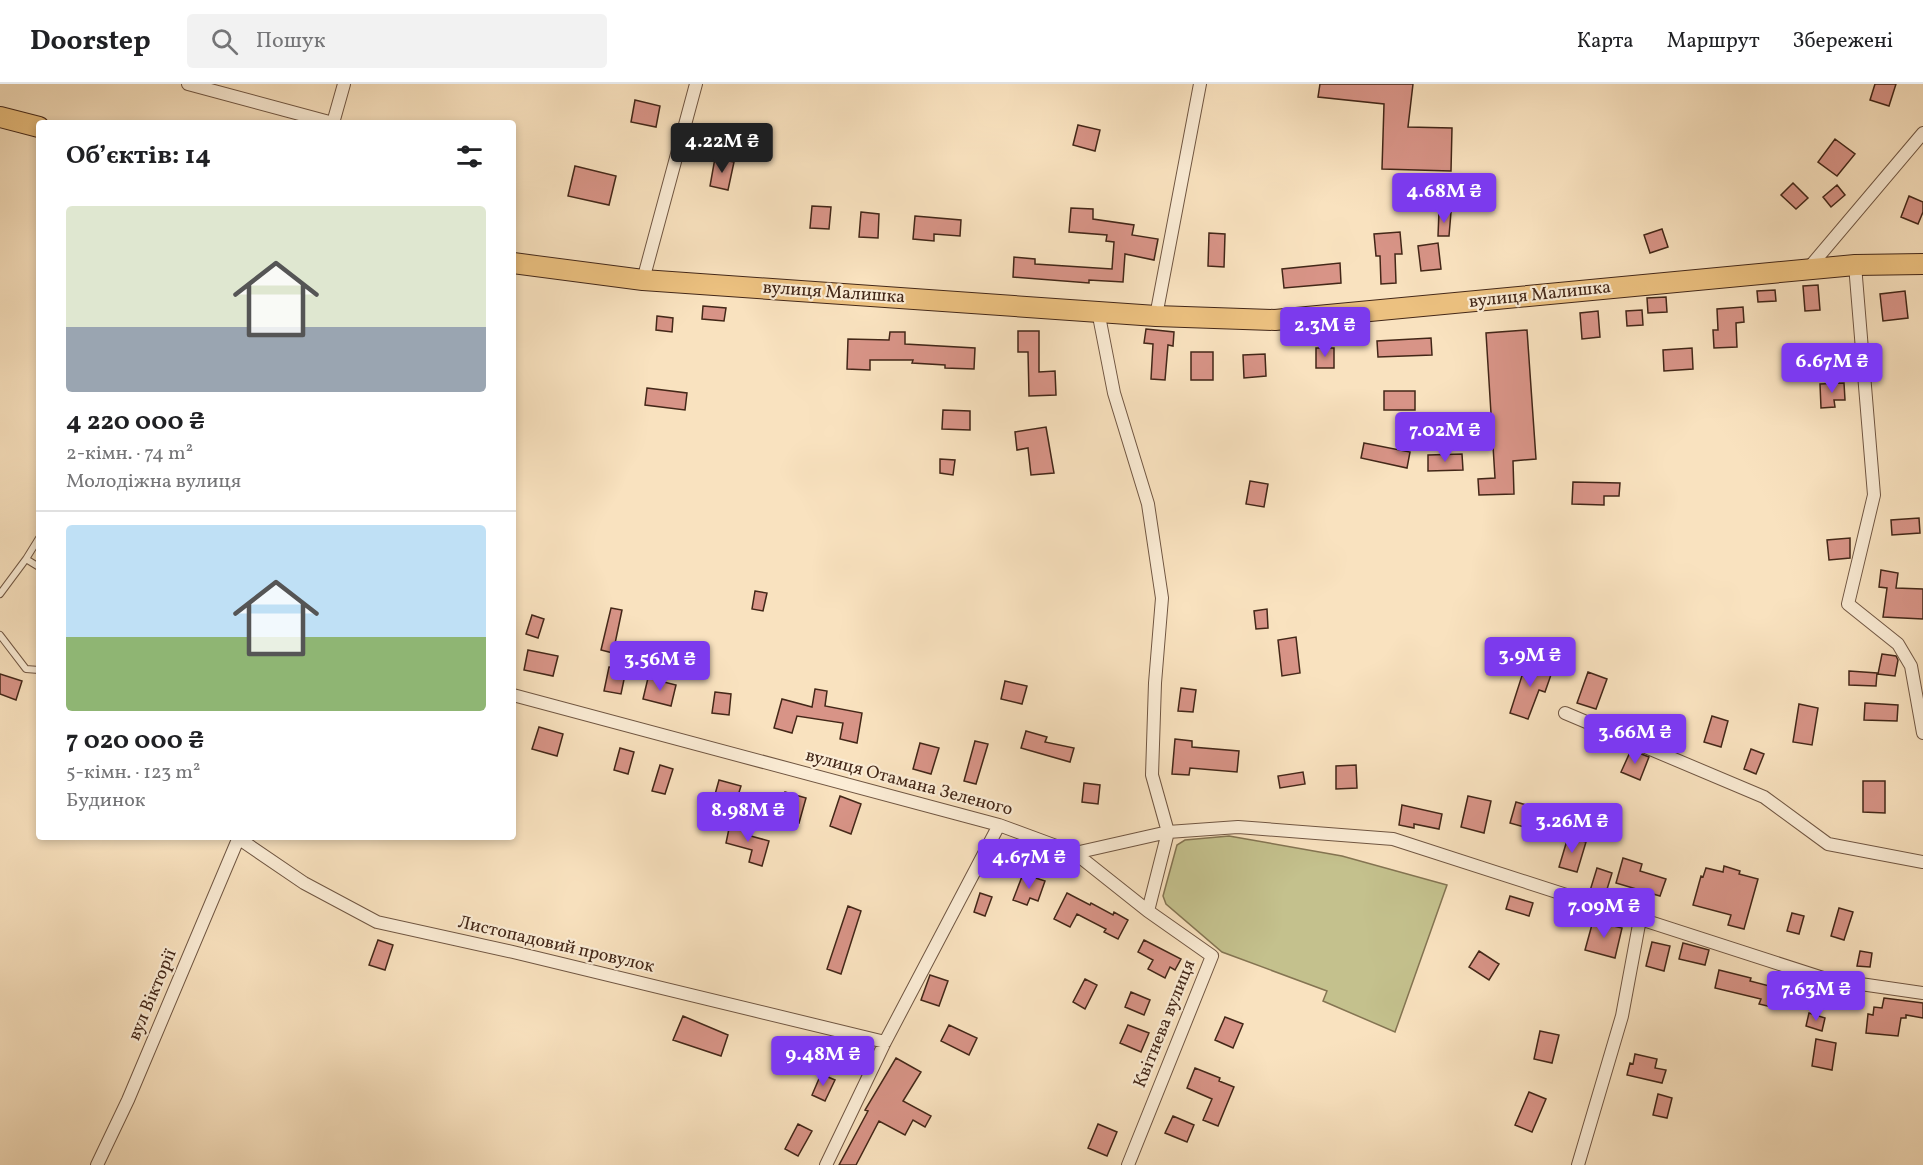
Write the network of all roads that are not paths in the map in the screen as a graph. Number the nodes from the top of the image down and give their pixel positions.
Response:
1 (188, 84) edge
2 (344, 84) edge
3 (696, 84) edge
4 (1200, 84) edge
5 (0, 117) edge
6 (322, 120) edge
7 (334, 120) edge
8 (36, 126) edge
9 (1923, 133) edge
10 (516, 262) edge
11 (1923, 264) edge
12 (1855, 265) junction
13 (1808, 269) junction
14 (643, 280) junction
15 (1098, 311) junction
16 (1156, 316) junction
17 (36, 543) edge
18 (26, 559) junction
19 (36, 565) edge
20 (0, 594) edge
21 (0, 635) edge
22 (36, 670) edge
23 (516, 696) edge
24 (1565, 713) dead end
25 (1923, 733) edge
26 (999, 825) junction
27 (1167, 832) junction
28 (237, 840) edge
29 (242, 840) edge
30 (1075, 853) junction
31 (1923, 862) edge
32 (1148, 910) junction
33 (1640, 919) junction
34 (1923, 993) edge
35 (885, 1042) junction
36 (97, 1165) edge
37 (826, 1165) edge
38 (1128, 1165) edge
39 (1578, 1165) edge

1 - 6 street
2 - 7 street
3 - 14 street
4 - 16 street
5 - 8 main road
9 - 13 street
10 - 14 main road, вулиця Малишка
11 - 12 main road, вулиця Малишка
12 - 13 main road, вулиця Малишка
12 - 25 street
13 - 16 main road, вулиця Малишка
14 - 15 main road, вулиця Малишка
15 - 16 main road, вулиця Малишка
15 - 27 street
17 - 18 lane
18 - 19 lane
18 - 20 lane
21 - 22 lane
23 - 26 street, вулиця Отамана Зеленого
24 - 31 street
26 - 30 street, вулиця Отамана Зеленого
26 - 35 street
27 - 30 street
27 - 32 street
27 - 33 street
28 - 36 street, вул Вікторії
29 - 35 street, Листопадовий провулок
30 - 32 street, Квітнева вулиця
32 - 38 street, Квітнева вулиця
33 - 34 street
33 - 39 street
35 - 37 street

